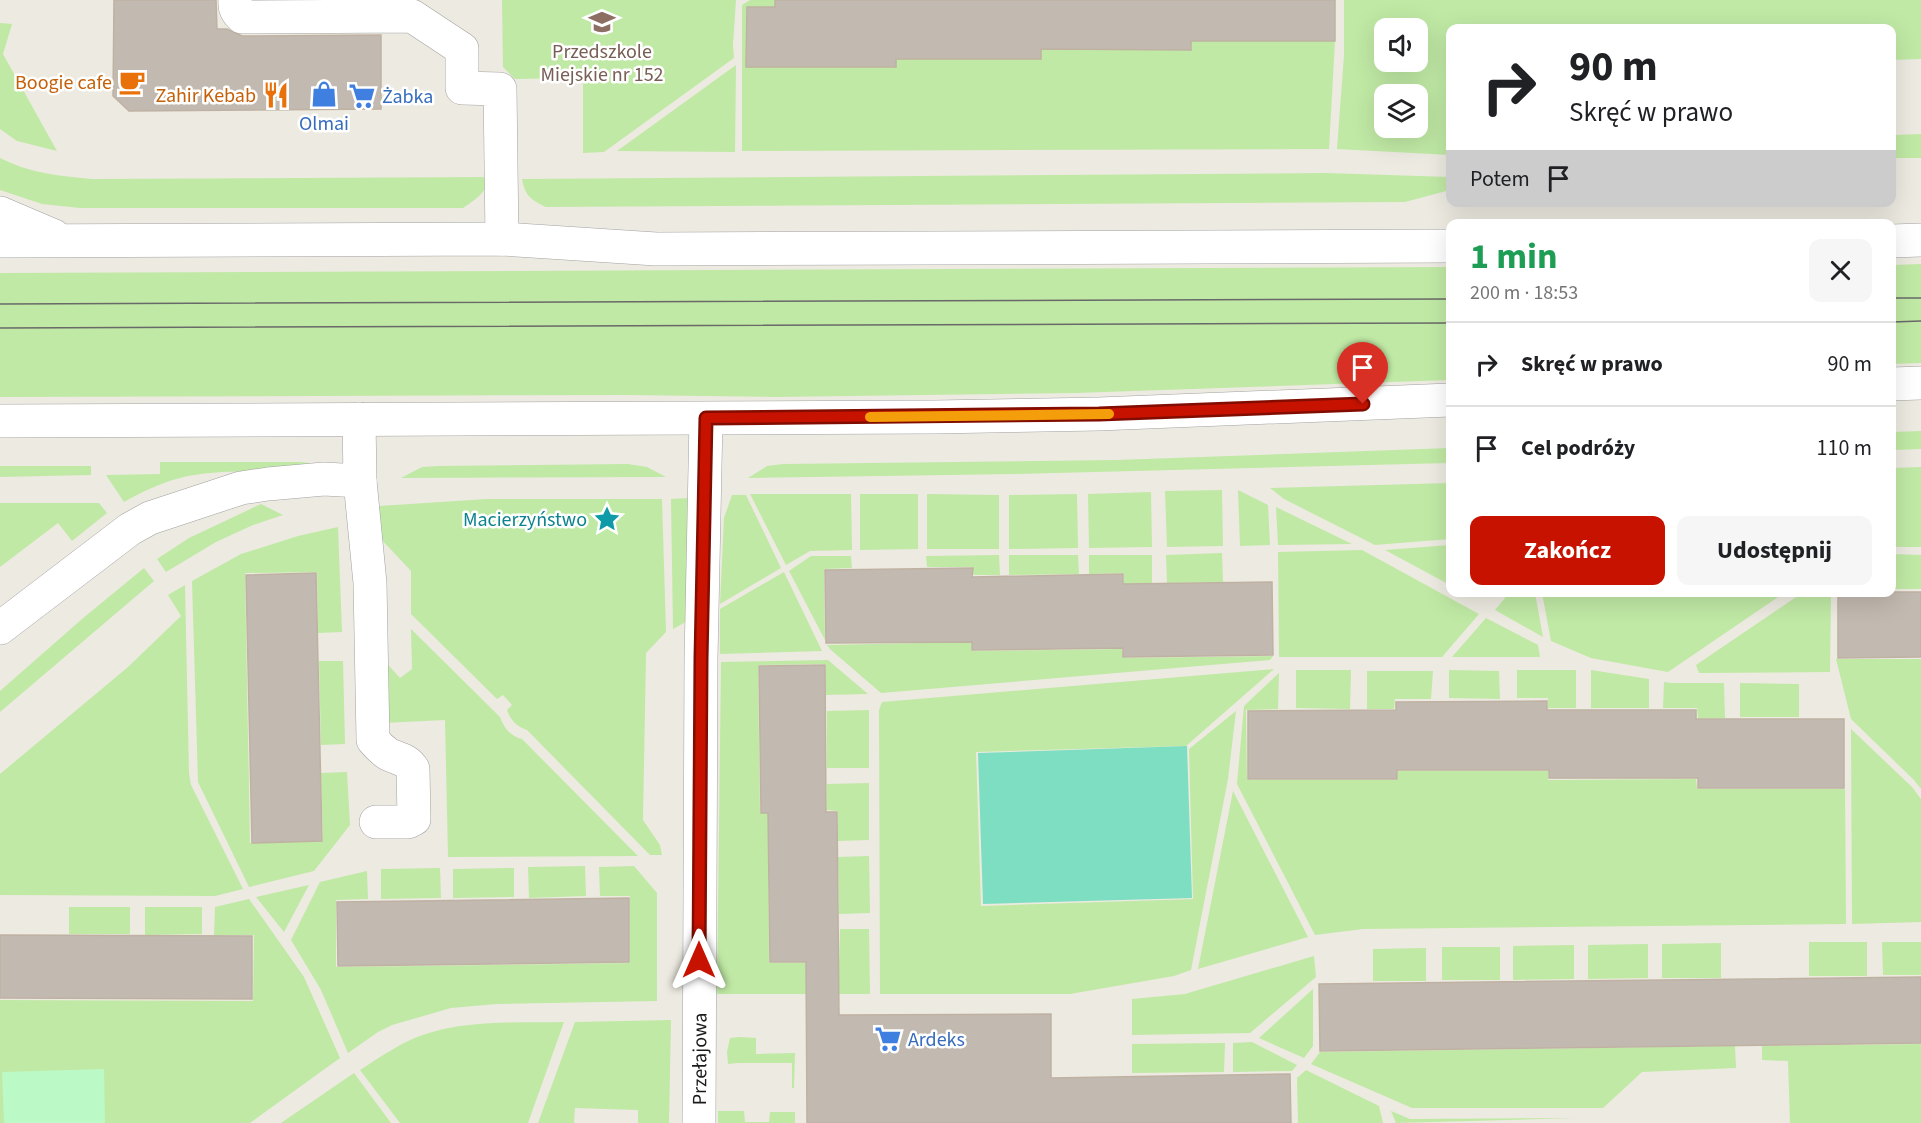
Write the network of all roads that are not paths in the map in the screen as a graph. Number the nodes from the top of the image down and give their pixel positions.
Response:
1 (235, 0) edge
2 (0, 213) edge
3 (502, 239) junction
4 (64, 240) junction
5 (1921, 240) edge
6 (0, 241) edge
7 (1896, 241) edge
8 (1446, 246) edge
9 (1921, 383) edge
10 (1896, 384) edge
11 (1446, 400) edge
12 (706, 418) junction
13 (359, 419) junction
14 (0, 421) edge
15 (360, 481) junction
16 (0, 628) edge
17 (376, 822) dead end
18 (699, 1123) edge

1 - 3 street
2 - 4 street
3 - 4 street
3 - 8 street
4 - 6 street
5 - 7 street
9 - 10 street
11 - 12 street
12 - 13 street
12 - 18 street, Przełajowa
13 - 14 street
13 - 15 street
15 - 16 street
15 - 17 street

